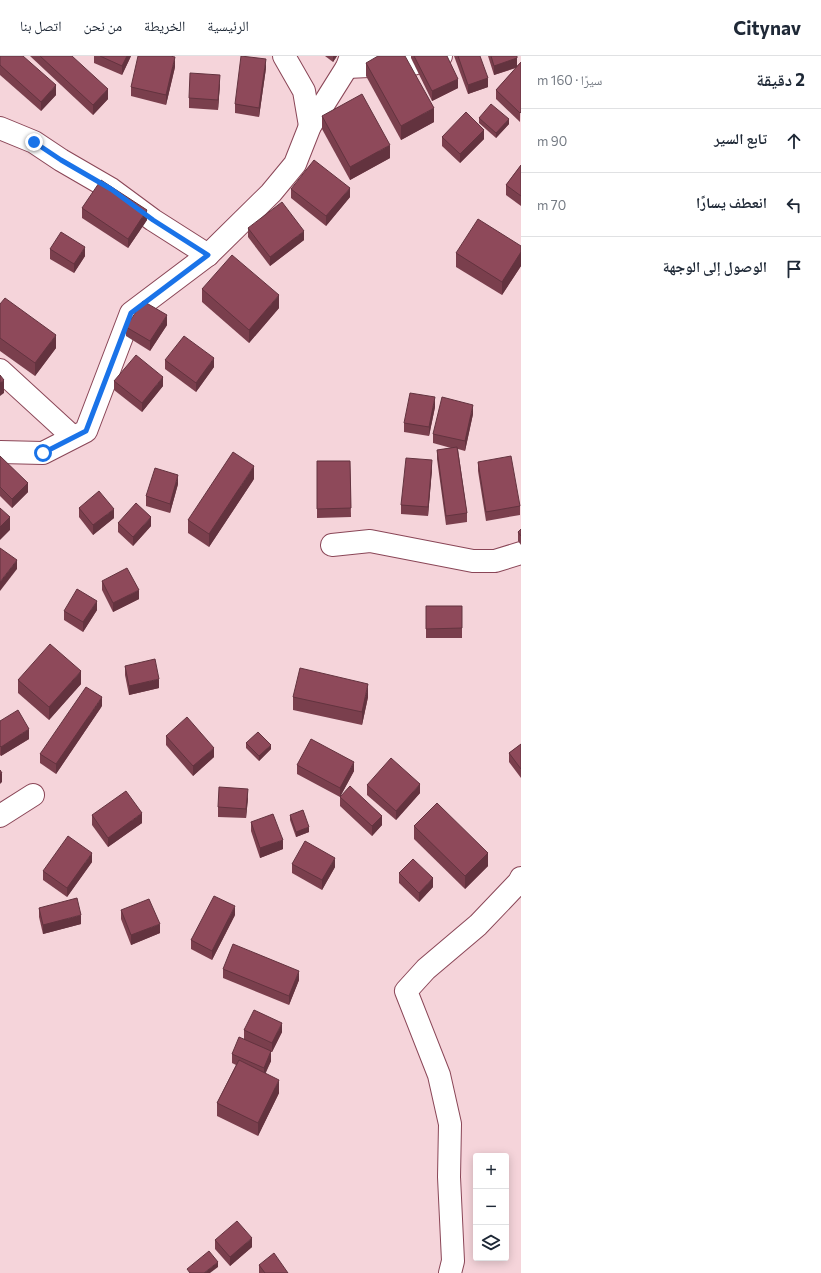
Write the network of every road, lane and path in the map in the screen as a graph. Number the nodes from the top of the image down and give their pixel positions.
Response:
1 (284, 56) edge
2 (441, 56) edge
3 (349, 62) edge
4 (310, 126) junction
5 (0, 128) edge
6 (208, 255) junction
7 (0, 370) edge
8 (73, 438) junction
9 (0, 452) edge
10 (332, 545) dead end
11 (521, 553) edge
12 (33, 795) dead end
13 (0, 816) edge
14 (521, 878) edge
15 (450, 1273) edge

1 - 4 street
2 - 3 street
3 - 4 street
4 - 6 street
5 - 6 street
6 - 8 street
7 - 8 street
8 - 9 street
10 - 11 street
12 - 13 street
14 - 15 street

